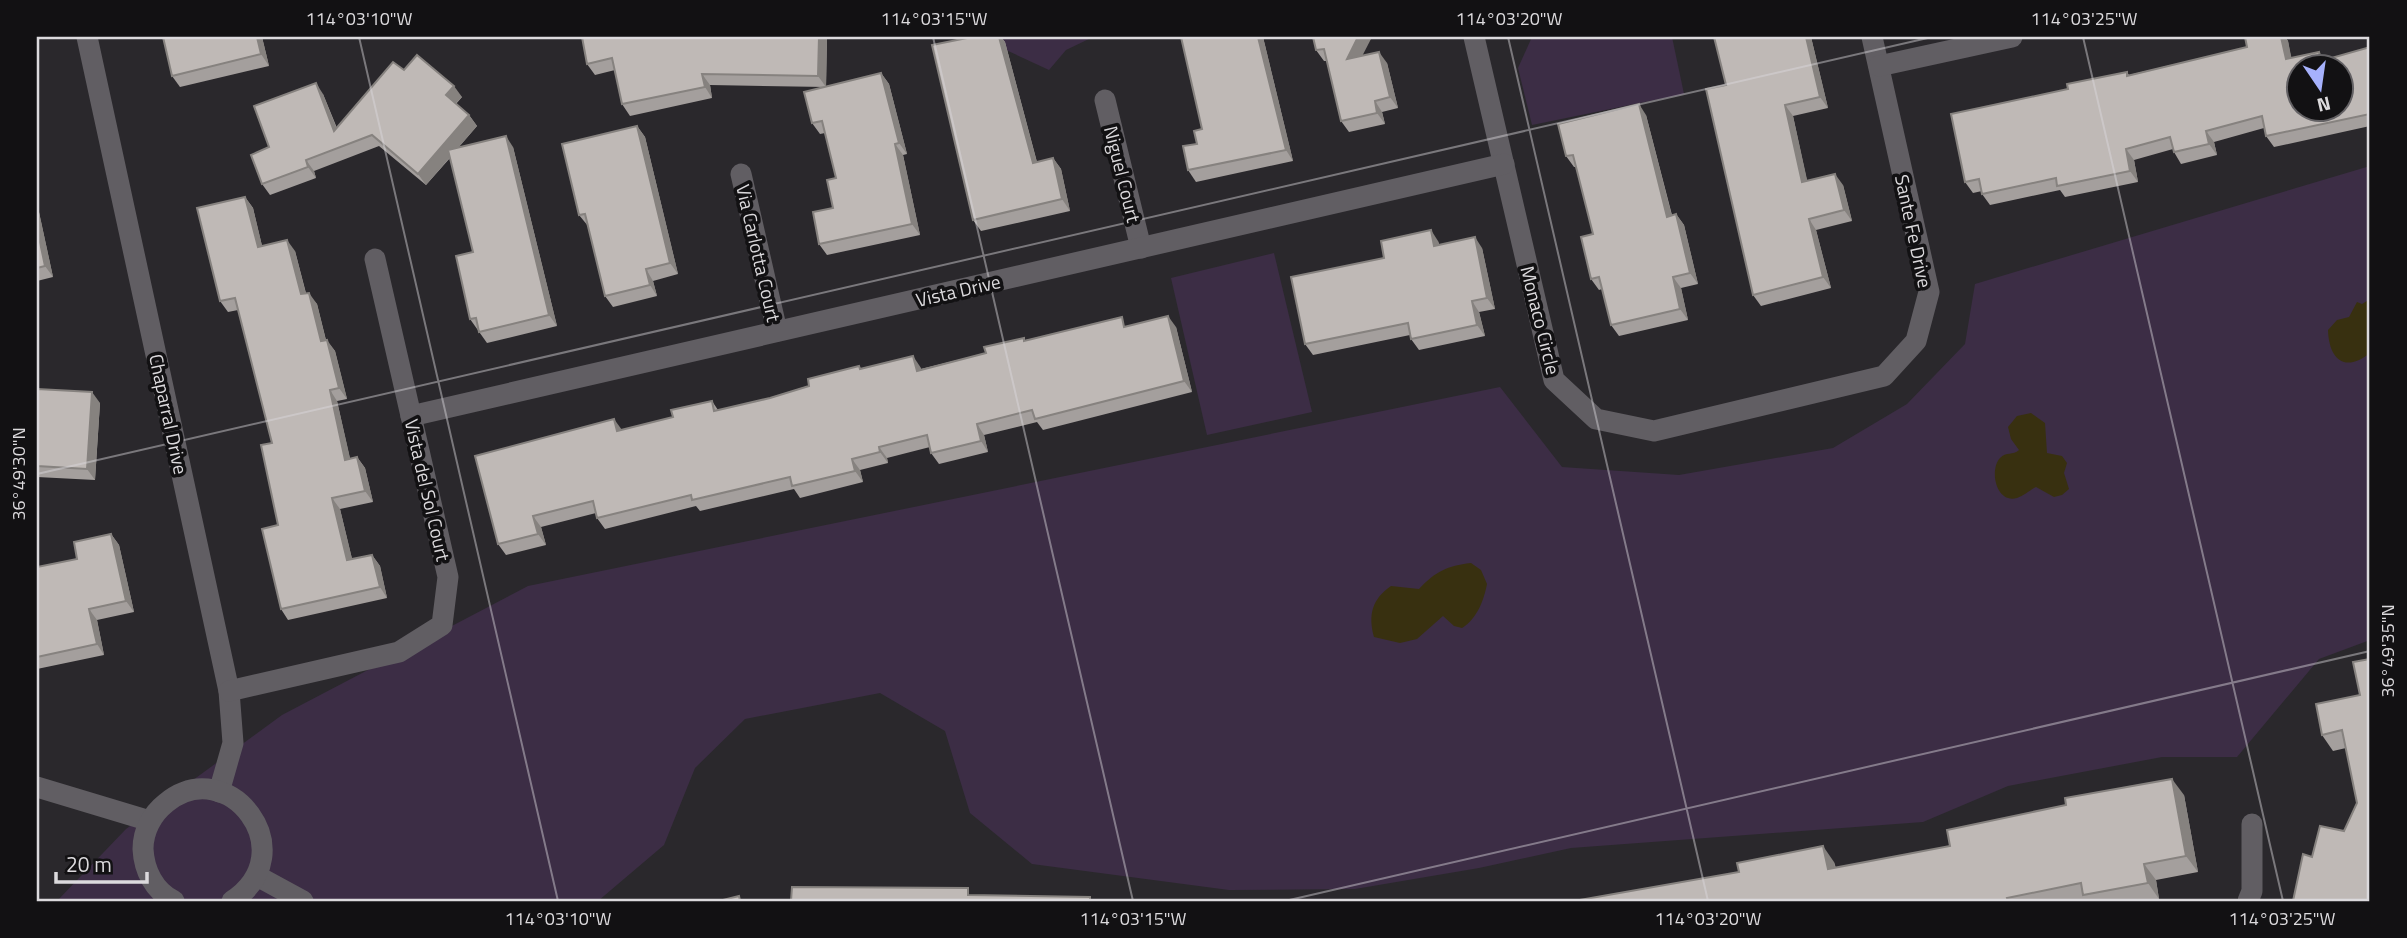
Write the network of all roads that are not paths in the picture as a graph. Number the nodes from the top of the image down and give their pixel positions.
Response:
1 (87, 37) edge
2 (1474, 37) edge
3 (1872, 37) edge
4 (2012, 37) edge
5 (1879, 66) junction
6 (1105, 100) dead end
7 (1504, 164) junction
8 (741, 174) dead end
9 (1141, 248) junction
10 (375, 259) dead end
11 (777, 331) junction
12 (1765, 406) joint
13 (411, 416) junction
14 (229, 691) junction
15 (37, 787) edge
16 (219, 792) junction
17 (150, 821) junction
18 (2252, 824) dead end
19 (257, 876) junction
20 (174, 901) edge
21 (232, 901) edge
22 (303, 901) edge
23 (2248, 901) edge

1 - 14 street, Chaparral Drive
2 - 7 street, Monaco Circle
3 - 5 street, Sante Fe Drive
4 - 5 street
5 - 12 street, Sante Fe Drive
6 - 9 street, Niguel Court
7 - 9 street, Vista Drive
7 - 12 street, Monaco Circle
8 - 11 street, Via Carlotta Court
9 - 11 street, Vista Drive
10 - 13 street, Vista del Sol Court
11 - 13 street, Vista Drive
13 - 14 street, Vista del Sol Court
14 - 16 street, Chaparral Drive
15 - 17 street
16 - 17 street
16 - 19 street
17 - 20 street
18 - 23 street
19 - 21 street
19 - 22 street

